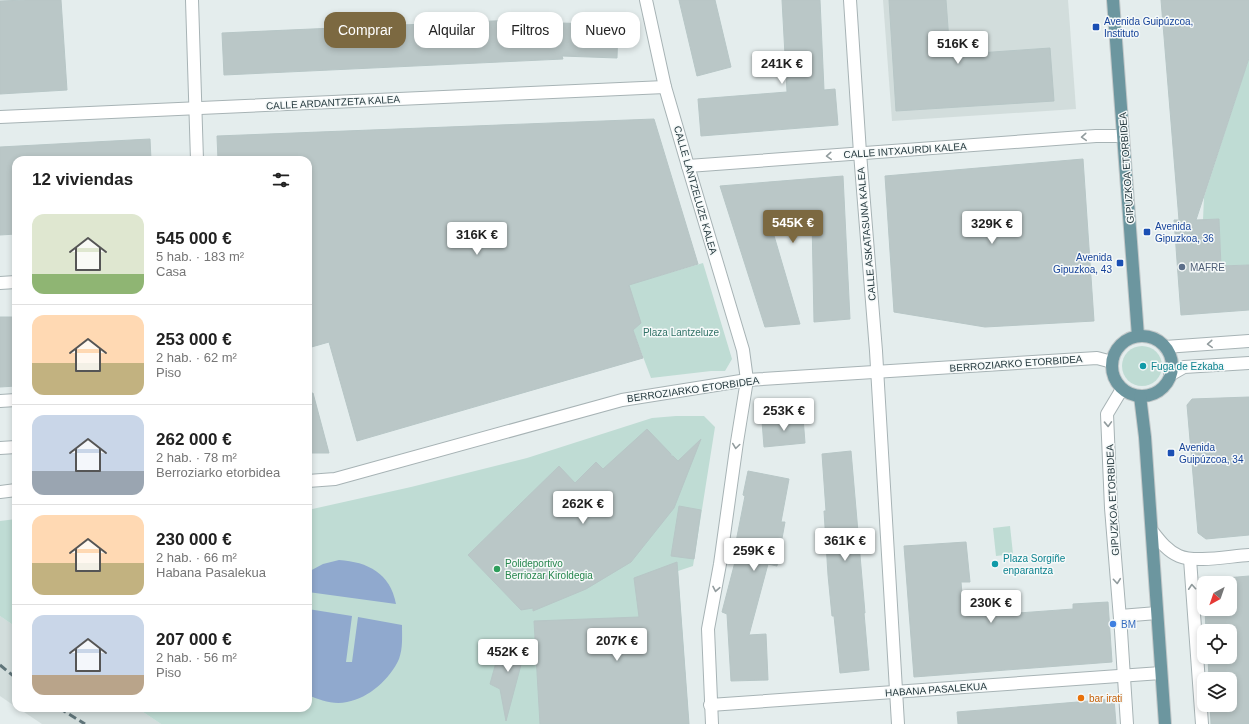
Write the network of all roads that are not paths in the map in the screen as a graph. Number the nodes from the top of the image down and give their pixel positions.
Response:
1 (192, 0) edge
2 (646, 0) edge
3 (850, 0) edge
4 (1113, 0) edge
5 (666, 87) junction
6 (195, 108) junction
7 (0, 117) edge
8 (1123, 136) junction
9 (860, 153) junction
10 (197, 156) edge
11 (688, 166) junction
12 (12, 282) edge
13 (0, 283) edge
14 (1138, 336) junction
15 (1249, 341) edge
16 (1165, 347) junction
17 (1112, 362) junction
18 (1249, 364) edge
19 (877, 372) junction
20 (1170, 375) junction
21 (746, 380) junction
22 (1122, 388) junction
23 (1140, 396) junction
24 (12, 400) edge
25 (0, 401) edge
26 (12, 447) edge
27 (0, 448) edge
28 (312, 481) edge
29 (12, 490) edge
30 (0, 492) edge
31 (1152, 531) junction
32 (1249, 555) edge
33 (1190, 559) junction
34 (1157, 613) junction
35 (1120, 616) junction
36 (1161, 673) junction
37 (1124, 676) junction
38 (896, 692) junction
39 (710, 705) junction
40 (712, 724) edge
41 (898, 724) edge
42 (1126, 724) edge
43 (1165, 724) edge
44 (1202, 724) edge

1 - 6 street
2 - 5 street, CALLE LANTZELUZE KALEA
3 - 9 street, CALLE ASKATASUNA KALEA
4 - 8 main road, GIPUZKOA ETORBIDEA
5 - 6 street, CALLE ARDANTZETA KALEA
5 - 11 street, CALLE LANTZELUZE KALEA
6 - 7 street, CALLE ARDANTZETA KALEA
6 - 10 street
8 -> 9 street, CALLE INTXAURDI KALEA
8 - 14 main road, GIPUZKOA ETORBIDEA
9 -> 11 street, CALLE INTXAURDI KALEA
9 - 19 street, CALLE ASKATASUNA KALEA
11 - 21 street, CALLE LANTZELUZE KALEA
12 - 13 street
14 - 16 main road
14 - 17 main road
15 -> 16 street
16 - 20 main road
17 - 19 street, BERROZIARKO ETORBIDEA
17 - 22 main road
18 - 20 street
19 - 21 street, BERROZIARKO ETORBIDEA
19 - 38 street, CALLE ASKATASUNA KALEA
20 - 23 main road
21 - 28 street, BERROZIARKO ETORBIDEA
21 -> 39 street, CALLE LANTZELUZE KALEA
22 - 23 main road
22 -> 35 street, GIPUZKOA ETORBIDEA
23 - 31 main road
24 - 25 street
26 - 27 street
29 - 30 street
31 - 33 street
31 - 34 main road
32 - 33 street
44 -> 33 street
34 - 35 street
34 - 36 main road
35 - 37 street, GIPUZKOA ETORBIDEA
36 - 37 street, HABANA PASALEKUA
36 - 43 main road
37 - 38 street, HABANA PASALEKUA
37 - 42 street, GIPUZKOA ETORBIDEA
38 - 39 street, HABANA PASALEKUA
38 - 41 street, CALLE ASKATASUNA KALEA
39 - 40 street, CALLE LANTZELUZE KALEA

